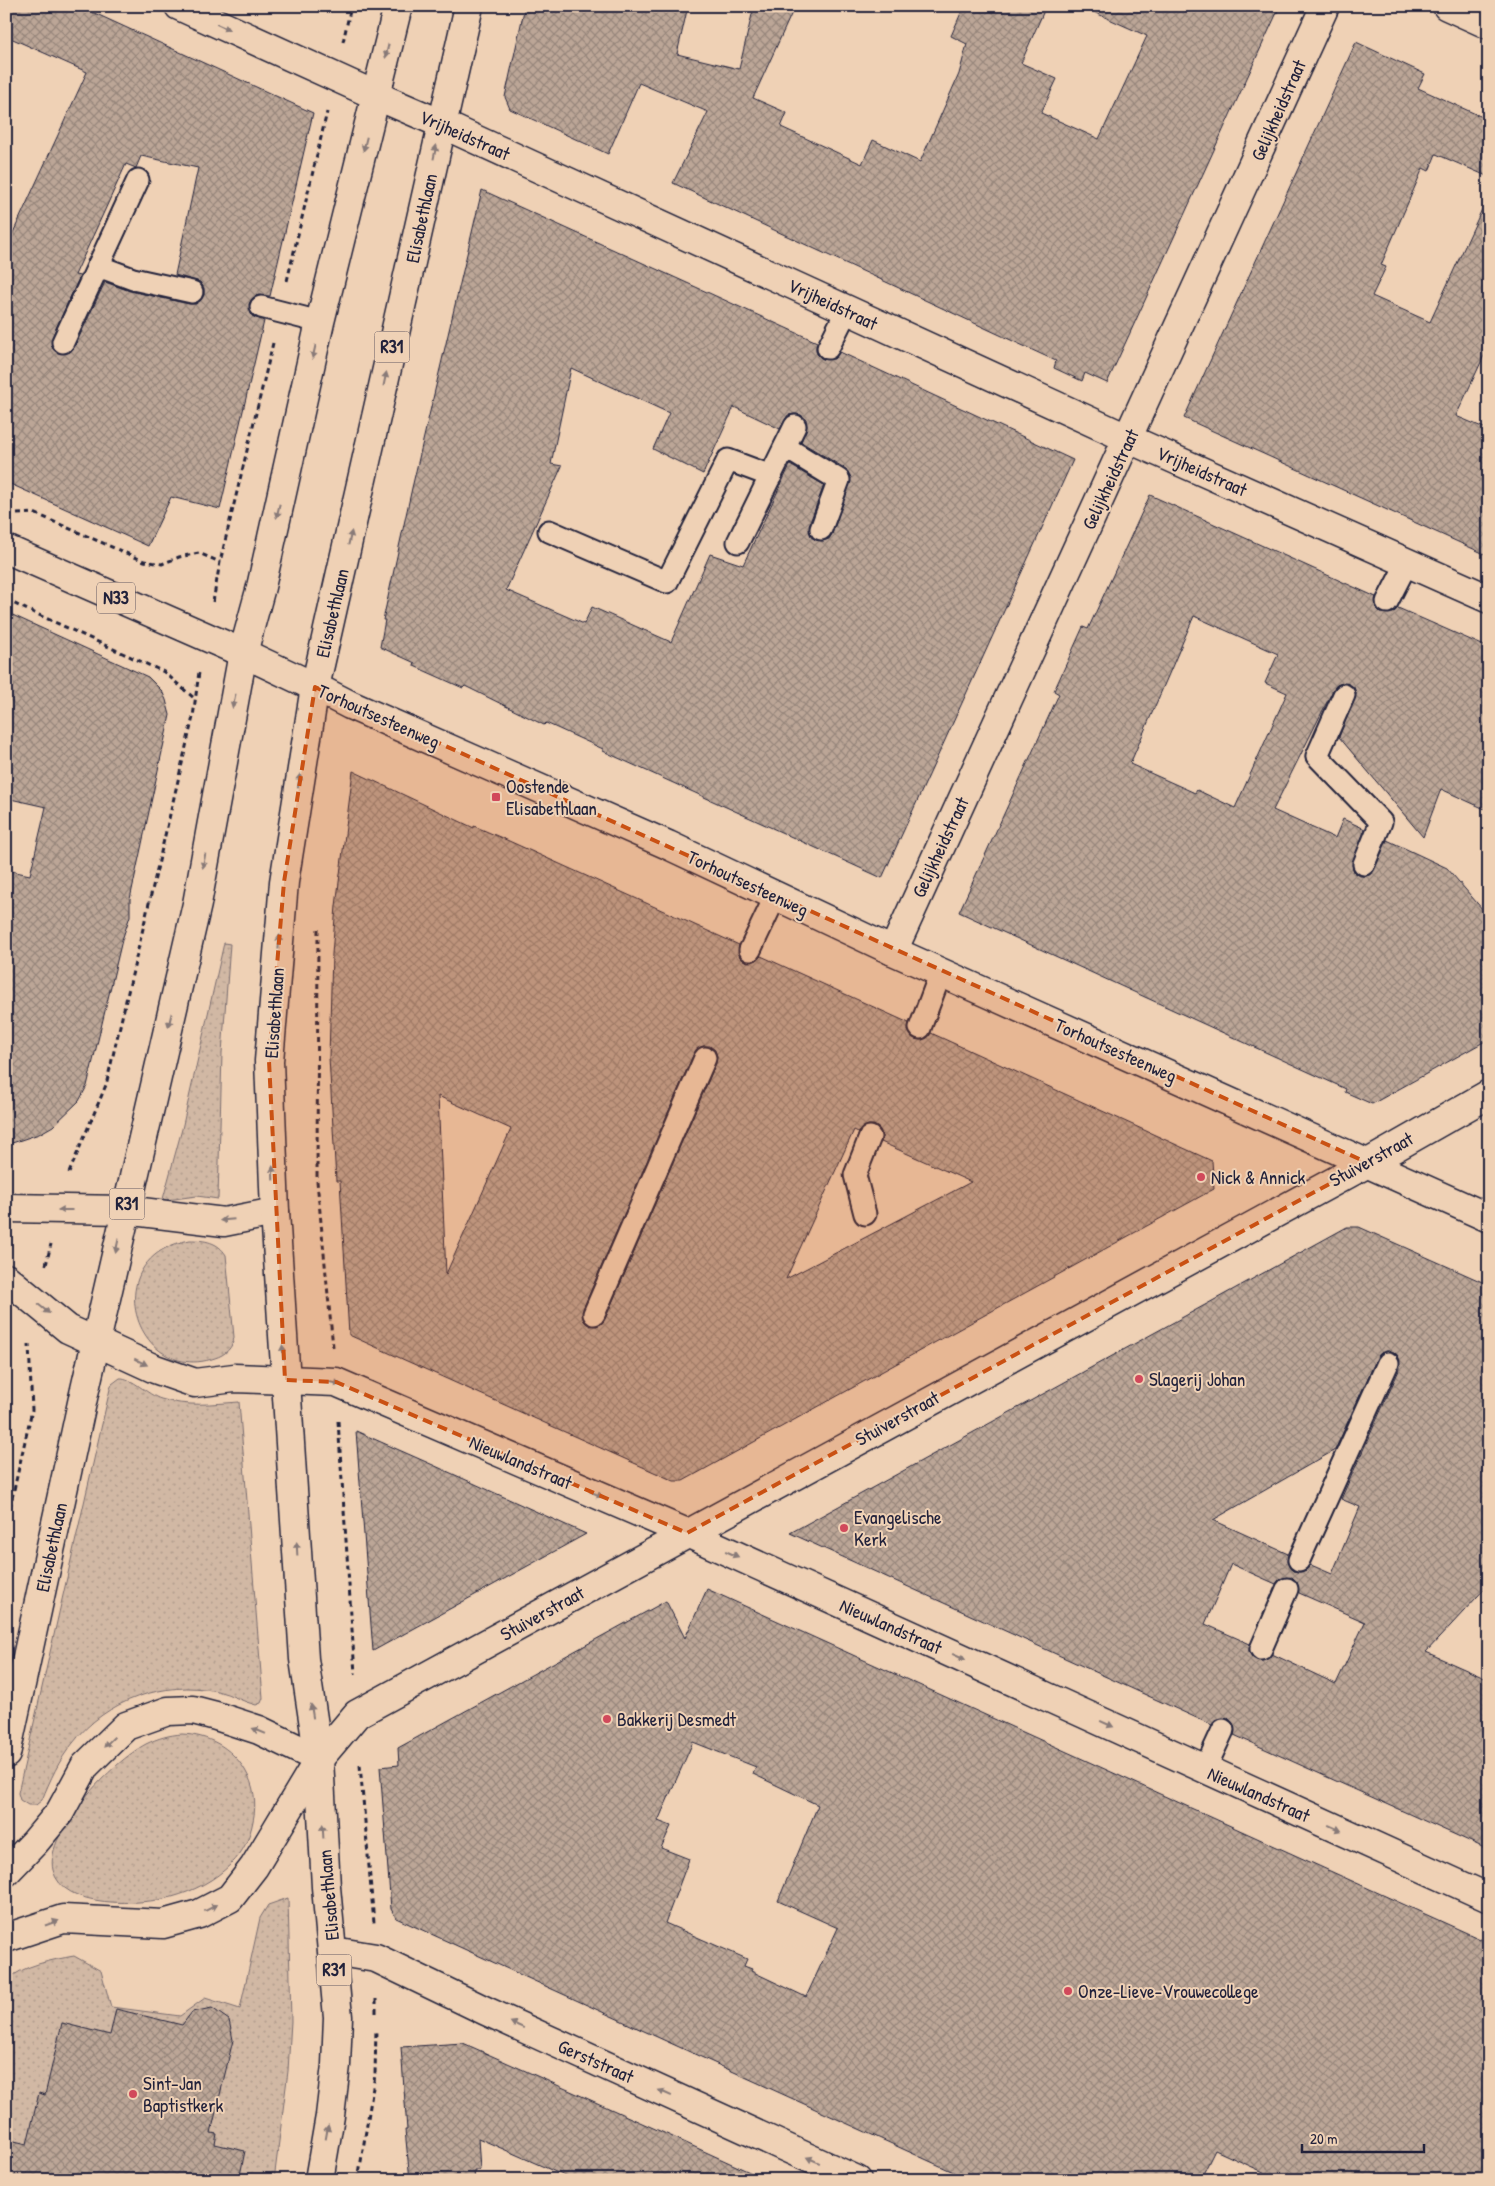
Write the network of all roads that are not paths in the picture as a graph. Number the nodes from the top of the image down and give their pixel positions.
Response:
1 (179, 6) edge
2 (398, 6) edge
3 (468, 6) edge
4 (1325, 6) edge
5 (1447, 6) edge
6 (1489, 25) edge
7 (377, 96) junction
8 (442, 124) junction
9 (138, 180) dead end
10 (98, 266) junction
11 (192, 292) dead end
12 (271, 309) road end
13 (847, 310) junction
14 (320, 322) junction
15 (62, 342) dead end
16 (828, 348) dead end
17 (795, 426) dead end
18 (1129, 439) junction
19 (785, 447) junction
20 (771, 476) junction
21 (821, 529) dead end
22 (549, 531) dead end
23 (738, 542) dead end
24 (6, 549) edge
25 (1406, 563) junction
26 (1489, 599) edge
27 (1387, 602) dead end
28 (244, 653) junction
29 (314, 688) junction
30 (1344, 695) dead end
31 (1364, 864) dead end
32 (776, 895) junction
33 (750, 950) dead end
34 (893, 951) junction
35 (941, 972) junction
36 (920, 1028) dead end
37 (705, 1058) dead end
38 (1489, 1094) edge
39 (870, 1137) dead end
40 (1368, 1163) junction
41 (6, 1208) edge
42 (125, 1210) junction
43 (274, 1212) junction
44 (865, 1214) dead end
45 (1489, 1218) edge
46 (6, 1278) edge
47 (594, 1314) dead end
48 (97, 1341) junction
49 (1388, 1363) dead end
50 (285, 1380) junction
51 (687, 1533) junction
52 (1299, 1560) dead end
53 (1287, 1589) dead end
54 (1261, 1649) dead end
55 (1223, 1730) dead end
56 (8, 1740) edge
57 (319, 1759) junction
58 (1205, 1769) junction
59 (6, 1872) edge
60 (1489, 1898) edge
61 (6, 1938) edge
62 (333, 1951) junction
63 (319, 2180) edge
64 (857, 2180) edge

1 -> 7 street, Vrijheidstraat
2 -> 7 street, Elisabethlaan / R31
3 - 8 street, Elisabethlaan / R31
4 - 18 street, Gelijkheidstraat
5 - 6 street
7 - 8 street, Vrijheidstraat
7 -> 14 street, Elisabethlaan / R31
8 - 13 street, Vrijheidstraat
29 -> 8 street, Elisabethlaan / R31
9 - 10 lane
10 - 11 lane
10 - 15 lane
12 - 14 lane
13 - 16 lane
13 - 18 street, Vrijheidstraat
14 -> 28 street, Elisabethlaan / R31
17 - 19 lane
18 - 25 street, Vrijheidstraat
18 - 34 street, Gelijkheidstraat
19 - 20 lane
19 - 21 lane
20 - 22 lane
20 - 23 lane
24 - 28 street, Torhoutsesteenweg / N33
25 - 26 street, Vrijheidstraat
25 - 27 lane
28 - 29 street, Torhoutsesteenweg / N33
28 -> 42 street, Elisabethlaan / R31
29 - 32 street, Torhoutsesteenweg
43 -> 29 street, Elisabethlaan / R31
30 - 31 lane
32 - 33 lane
32 - 34 street, Torhoutsesteenweg
34 - 35 street, Torhoutsesteenweg
35 - 36 lane
35 - 40 street, Torhoutsesteenweg
37 - 47 lane
38 - 40 street, Stuiverstraat
39 - 44 lane
40 - 45 street, Torhoutsesteenweg
40 - 51 street, Stuiverstraat
42 -> 41 street
43 -> 42 street
42 -> 48 street, Elisabethlaan / R31
50 -> 43 street, Elisabethlaan / R31
46 -> 48 street
48 -> 50 street
48 - 56 street, Elisabethlaan / R31
49 - 52 lane
50 -> 51 street, Nieuwlandstraat
57 -> 50 street, Elisabethlaan / R31
51 - 57 street, Stuiverstraat
51 -> 58 street, Nieuwlandstraat
53 - 54 lane
55 - 58 lane
57 -> 59 street
61 -> 57 street
62 -> 57 street, Elisabethlaan / R31
58 -> 60 street, Nieuwlandstraat
63 -> 62 street, Elisabethlaan / R31
64 -> 62 street, Gerststraat

